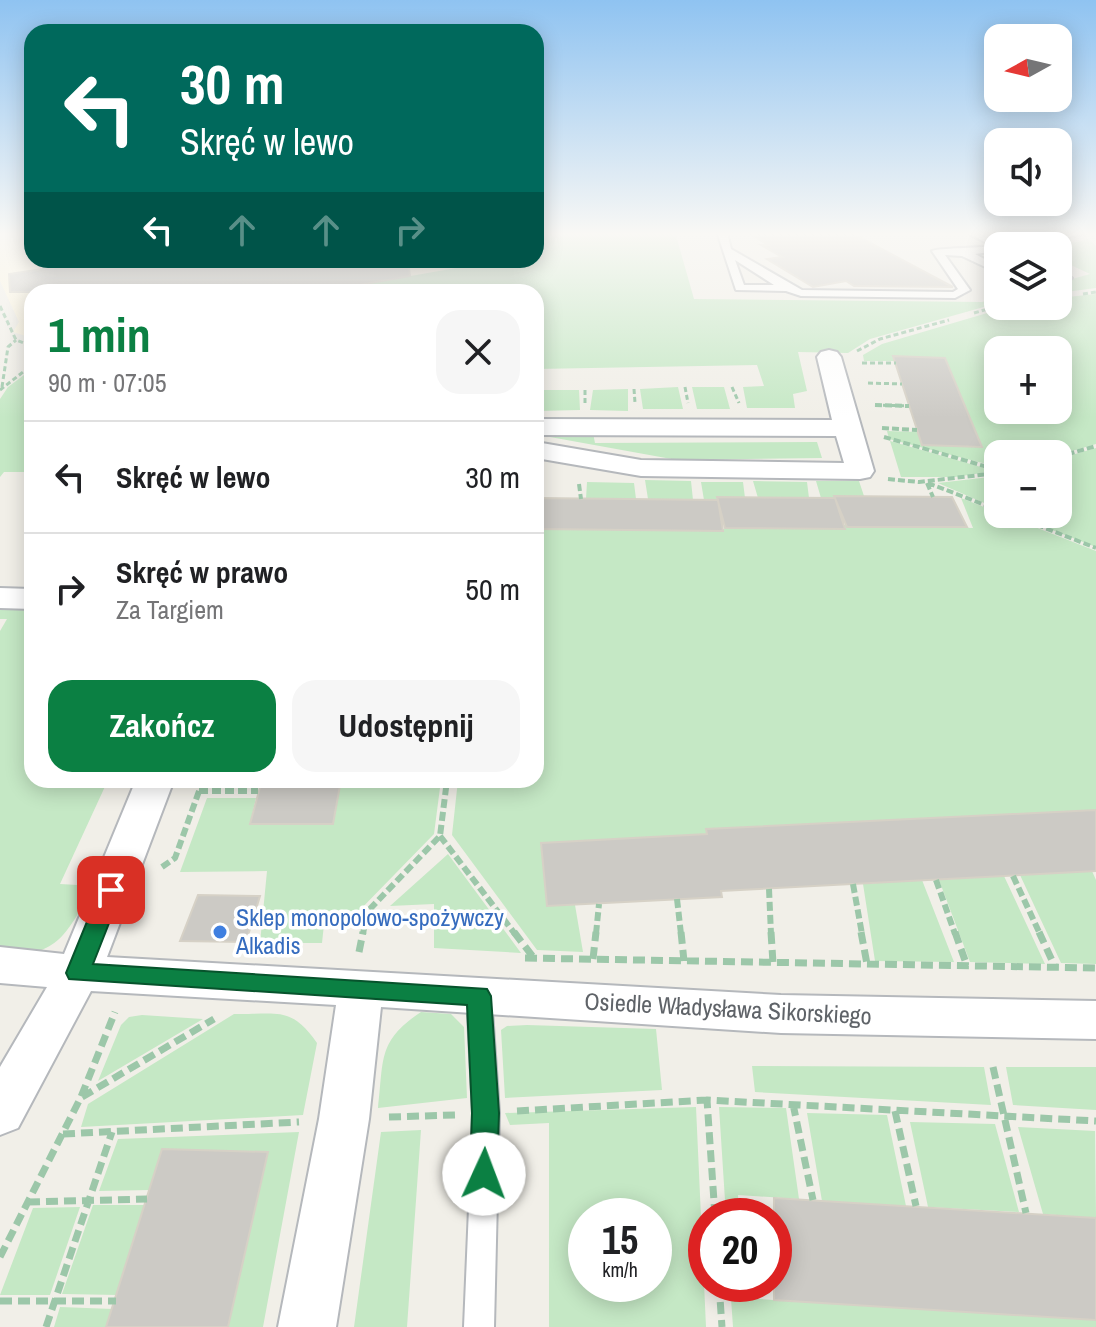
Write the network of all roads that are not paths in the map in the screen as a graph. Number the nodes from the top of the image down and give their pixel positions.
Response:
1 (813, 294) edge
2 (957, 294) edge
3 (829, 357) dead end
4 (544, 427) edge
5 (847, 428) junction
6 (544, 451) edge
7 (0, 598) edge
8 (24, 599) edge
9 (152, 788) edge
10 (0, 965) edge
11 (78, 973) junction
12 (361, 988) junction
13 (479, 996) junction
14 (1096, 1020) edge
15 (0, 1113) edge
16 (307, 1327) edge
17 (479, 1327) edge

1 - 2 lane
3 - 5 street
4 - 5 street
5 - 6 street
7 - 8 street
9 - 11 street
10 - 11 street, Osiedle Władysława Sikorskiego
11 - 12 street, Osiedle Władysława Sikorskiego
11 - 15 street
12 - 13 street, Osiedle Władysława Sikorskiego
12 - 16 street
13 - 14 street, Osiedle Władysława Sikorskiego
13 - 17 lane

